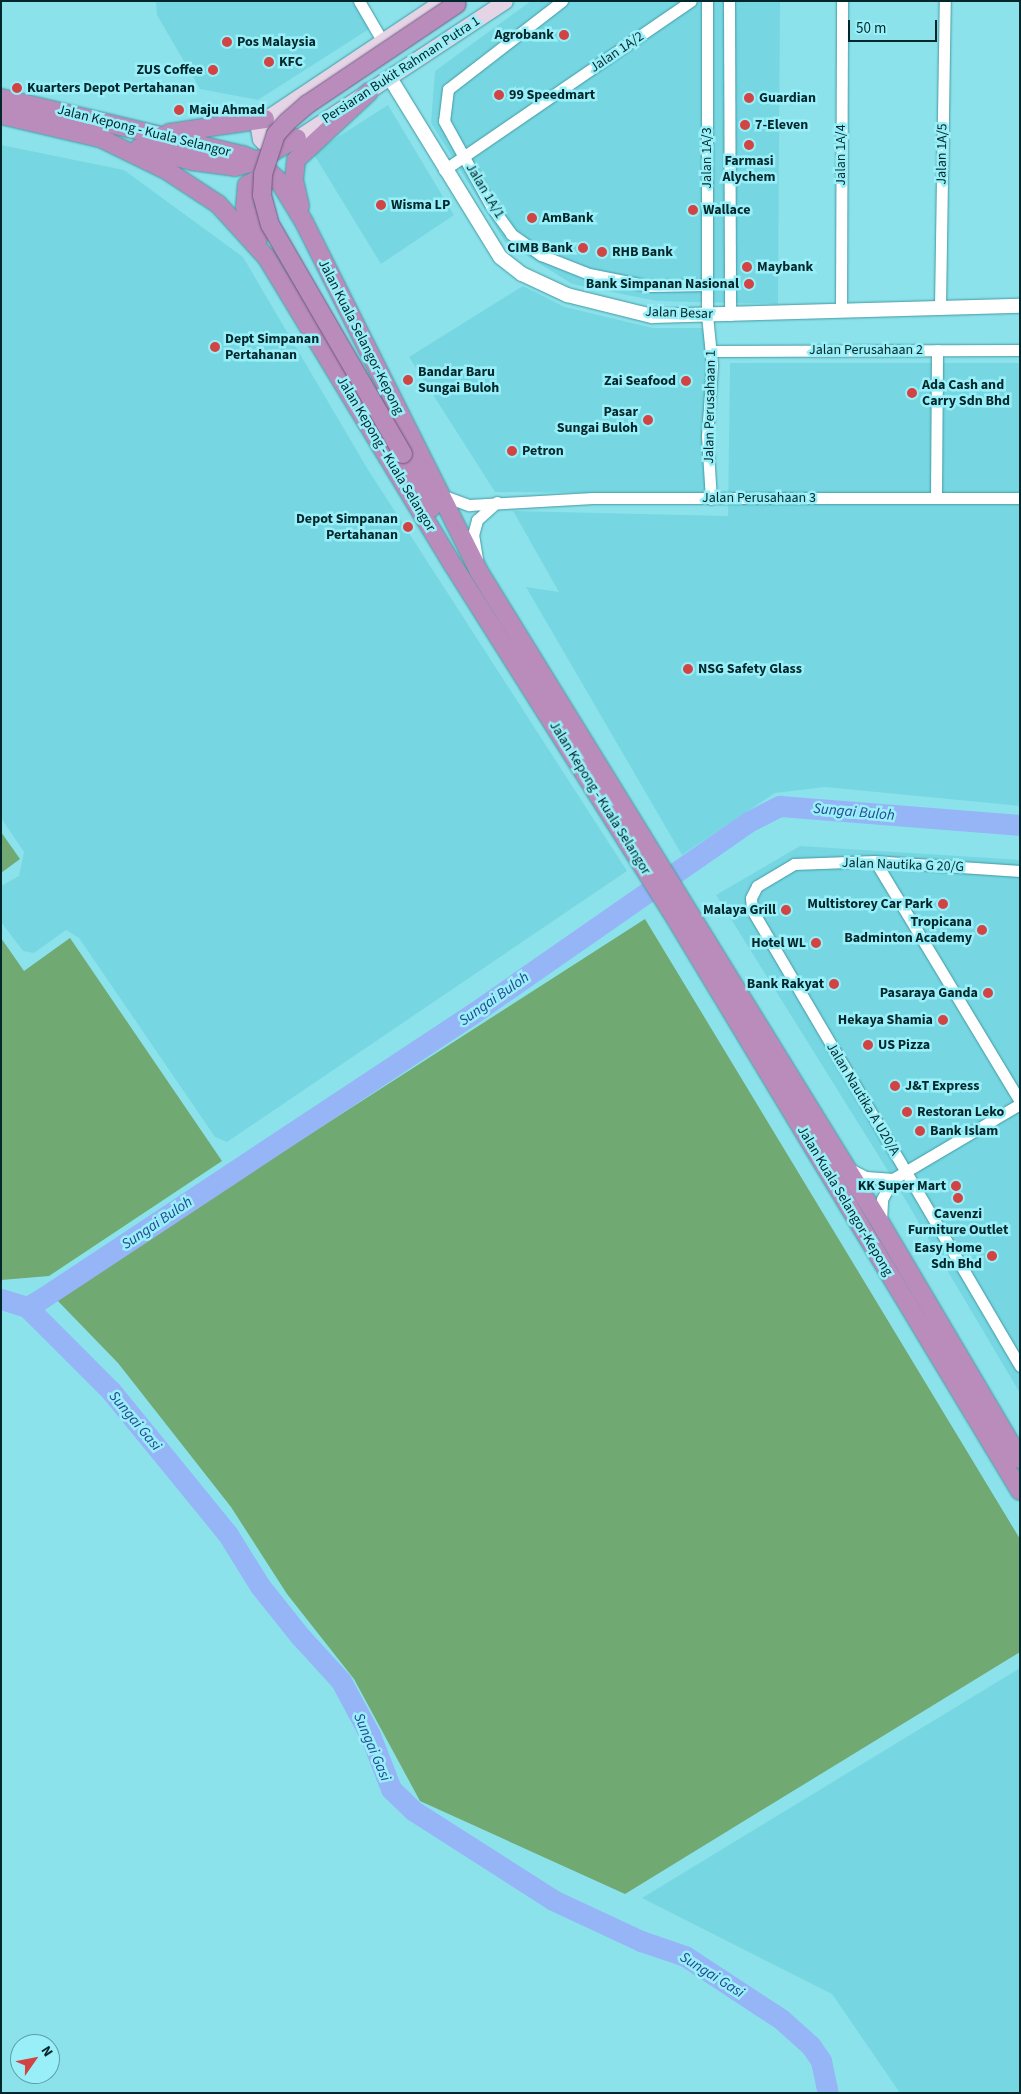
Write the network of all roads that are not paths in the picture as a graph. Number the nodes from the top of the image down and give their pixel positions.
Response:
1 (359, 1) edge
2 (505, 1) edge
3 (562, 1) edge
4 (691, 1) edge
5 (707, 1) edge
6 (729, 1) edge
7 (842, 1) edge
8 (945, 1) edge
9 (453, 2) edge
10 (383, 42) junction
11 (390, 78) junction
12 (368, 92) junction
13 (1, 98) edge
14 (1, 115) edge
15 (265, 119) junction
16 (156, 135) junction
17 (100, 138) junction
18 (297, 138) junction
19 (464, 157) junction
20 (257, 161) junction
21 (444, 170) junction
22 (279, 181) junction
23 (304, 222) junction
24 (267, 258) junction
25 (707, 286) junction
26 (940, 306) junction
27 (1020, 306) edge
28 (841, 310) junction
29 (707, 315) junction
30 (730, 315) junction
31 (937, 350) junction
32 (1020, 350) edge
33 (712, 351) junction
34 (441, 495) junction
35 (936, 497) junction
36 (1020, 498) edge
37 (711, 499) junction
38 (499, 501) junction
39 (453, 565) junction
40 (478, 570) junction
41 (875, 861) junction
42 (652, 866) junction
43 (1020, 871) edge
44 (678, 907) junction
45 (752, 910) joint
46 (1020, 1102) edge
47 (846, 1167) junction
48 (906, 1171) junction
49 (892, 1179) junction
50 (881, 1224) junction
51 (1020, 1366) edge
52 (1020, 1459) edge
53 (1020, 1491) edge

1 - 10 street
2 - 11 main road, Persiaran Bukit Rahman Putra 1
3 - 19 street, Jalan 1A/1
4 - 19 street, Jalan 1A/2
5 - 25 street, Jalan 1A/3
6 - 30 street, Jalan 1A/3
7 - 28 street, Jalan 1A/4
8 - 26 street, Jalan 1A/5
9 - 10 main road
9 - 39 highway, bridge
10 - 15 main road
11 - 12 main road, Persiaran Bukit Rahman Putra 1
11 - 21 street, Jalan Besar
12 - 18 main road, Persiaran Bukit Rahman Putra 1
12 - 23 highway
13 - 16 highway, Jalan Kepong - Kuala Selangor
14 - 17 highway, Jalan Kepong - Kuala Selangor
15 - 16 highway
15 - 18 main road, Persiaran Bukit Rahman Putra 1
16 - 20 highway, Jalan Kepong - Kuala Selangor
17 - 20 highway
17 - 24 highway, Jalan Kepong - Kuala Selangor
18 - 20 highway
19 - 21 street, Jalan 1A/2
19 - 25 street, Jalan 1A/1
20 - 22 highway, Jalan Kepong - Kuala Selangor
21 - 29 street, Jalan Besar
22 - 23 highway, Jalan Kuala Selangor-Kepong
22 - 24 highway
23 - 34 highway, Jalan Kuala Selangor-Kepong
24 - 39 highway, Jalan Kepong - Kuala Selangor
25 - 29 street, Jalan 1A/3
26 - 27 street, Jalan Besar
26 - 28 street, Jalan Besar
28 - 30 street, Jalan Besar
29 - 30 street, Jalan Besar
29 - 33 street, Jalan Perusahaan 1
31 - 32 street, Jalan Perusahaan 2
31 - 33 street, Jalan Perusahaan 2
31 - 35 street
33 - 37 street, Jalan Perusahaan 1
34 - 38 street, Jalan Perusahaan 3
34 - 40 highway, Jalan Kepong - Kuala Selangor
35 - 36 street, Jalan Perusahaan 3
35 - 37 street, Jalan Perusahaan 3
37 - 38 street, Jalan Perusahaan 3
38 - 40 street
39 - 42 highway, Jalan Kepong - Kuala Selangor
40 - 42 highway, Jalan Kepong - Kuala Selangor
41 - 43 street, Jalan Nautika G 20/G
41 - 45 street, Jalan Nautika G 20/G
41 - 46 street
42 - 44 highway, Jalan Kepong - Kuala Selangor
44 - 47 highway, Jalan Kuala Selangor-Kepong
44 - 53 highway, Jalan Kuala Selangor-Kepong
45 - 48 street, Jalan Nautika A U20/A
46 - 48 street
47 - 49 street
47 - 50 highway, Jalan Kuala Selangor-Kepong
48 - 49 street
48 - 51 street, Jalan Nautika A U20/A
49 - 50 street
50 - 52 highway, Jalan Kuala Selangor-Kepong

